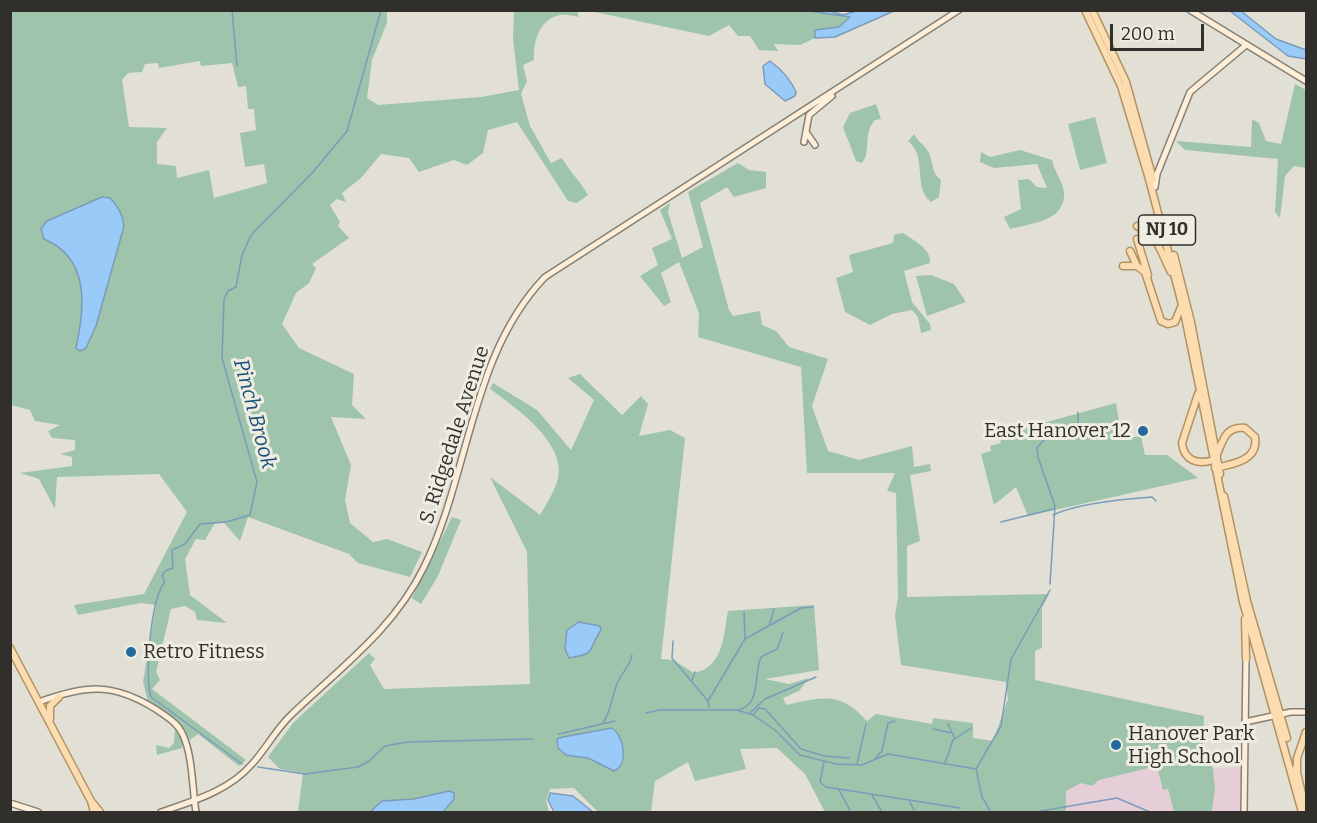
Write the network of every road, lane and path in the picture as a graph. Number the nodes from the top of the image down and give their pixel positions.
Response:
1 (959, 10) edge
2 (1085, 10) edge
3 (1092, 10) edge
4 (1190, 10) edge
5 (1245, 46) junction
6 (1306, 80) edge
7 (843, 84) junction
8 (807, 132) junction
9 (804, 142) dead end
10 (816, 145) dead end
11 (1155, 187) junction
12 (1137, 226) dead end
13 (1154, 239) junction
14 (1130, 251) dead end
15 (1123, 266) dead end
16 (1137, 266) junction
17 (1175, 278) junction
18 (1149, 287) junction
19 (1182, 304) junction
20 (1199, 390) junction
21 (1215, 463) junction
22 (1244, 607) junction
23 (10, 648) edge
24 (1246, 658) joint
25 (59, 696) junction
26 (39, 702) junction
27 (1306, 712) edge
28 (1278, 715) junction
29 (1245, 722) junction
30 (50, 723) junction
31 (1306, 732) edge
32 (1298, 776) junction
33 (192, 787) junction
34 (1302, 789) junction
35 (219, 790) junction
36 (1306, 796) edge
37 (91, 801) junction
38 (194, 801) junction
39 (10, 803) edge
40 (93, 811) edge
41 (1304, 812) edge
42 (38, 813) edge
43 (100, 813) edge
44 (161, 813) edge
45 (196, 813) edge
46 (1244, 813) edge

1 - 7 main road
2 - 17 main road, NJ 10
3 - 11 main road, NJ 10
4 - 5 main road
5 - 6 main road
5 - 11 main road
7 - 8 main road
7 - 35 main road, S. Ridgedale Avenue
8 - 9 main road
8 - 10 main road
11 - 21 main road, NJ 10
12 - 13 main road
13 - 17 main road
13 - 18 main road
14 - 16 main road
15 - 16 main road
16 - 18 main road
17 - 19 main road, NJ 10
18 - 19 main road
19 - 20 main road, NJ 10
20 - 21 main road, NJ 10
20 - 21 main road
21 - 21 main road
21 - 22 main road, NJ 10
21 - 28 main road, NJ 10
22 - 24 main road
22 - 28 main road, NJ 10
23 - 26 main road
24 - 29 main road
25 - 26 main road
25 - 30 main road
25 - 33 main road
26 - 30 main road
27 - 28 main road
28 - 29 main road
28 - 32 main road, NJ 10
28 - 41 main road, NJ 10
29 - 46 main road
30 - 37 main road
31 - 32 main road
32 - 34 main road, NJ 10
33 - 35 main road
33 - 38 main road
34 - 36 main road
34 - 41 main road, NJ 10
35 - 38 main road, S. Ridgedale Avenue
37 - 40 main road
37 - 43 main road
38 - 44 main road, S. Ridgedale Avenue
38 - 45 main road
39 - 42 main road

